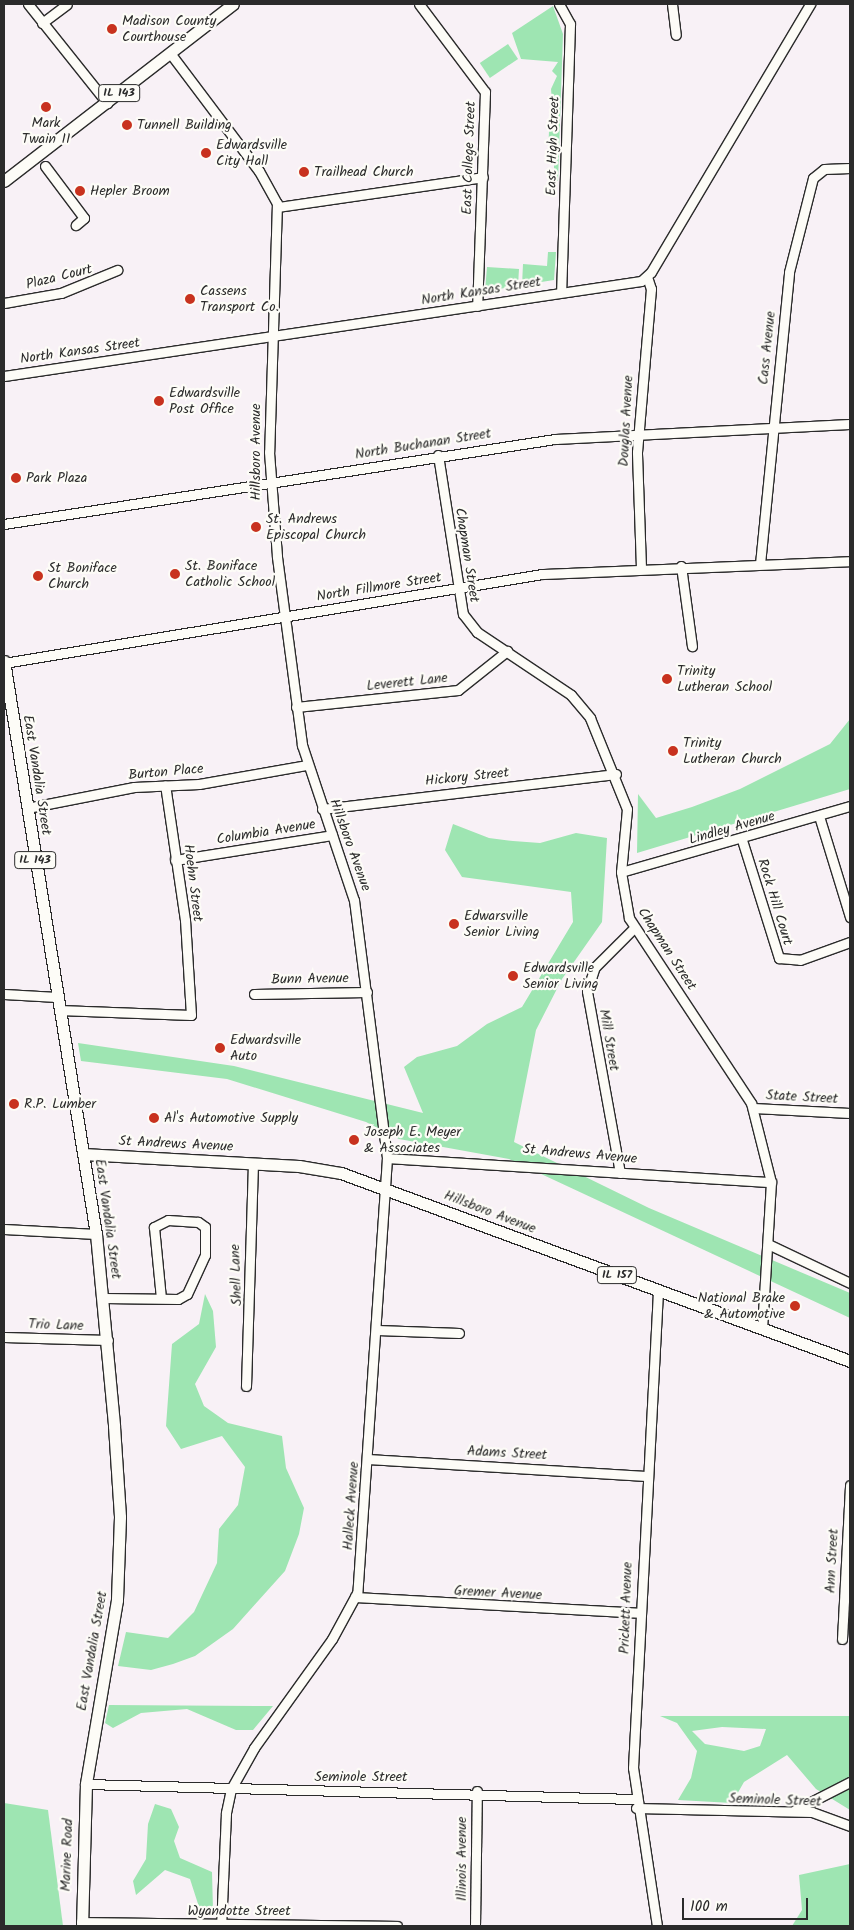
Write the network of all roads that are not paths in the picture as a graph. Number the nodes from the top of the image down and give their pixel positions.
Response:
1 (28, 4) edge
2 (67, 4) edge
3 (233, 4) edge
4 (418, 4) edge
5 (559, 4) edge
6 (672, 4) edge
7 (810, 4) edge
8 (42, 23) junction
9 (676, 34) dead end
10 (170, 53) junction
11 (107, 103) junction
12 (45, 166) dead end
13 (850, 168) edge
14 (483, 177) junction
15 (4, 181) edge
16 (278, 207) junction
17 (76, 225) dead end
18 (117, 270) dead end
19 (647, 276) junction
20 (561, 292) junction
21 (4, 303) edge
22 (477, 306) junction
23 (274, 336) junction
24 (4, 376) edge
25 (850, 424) edge
26 (771, 428) junction
27 (638, 434) junction
28 (438, 455) junction
29 (269, 482) junction
30 (4, 524) edge
31 (850, 561) edge
32 (760, 564) junction
33 (681, 566) junction
34 (641, 568) junction
35 (456, 588) junction
36 (284, 616) junction
37 (692, 646) dead end
38 (507, 651) junction
39 (4, 666) edge
40 (296, 707) junction
41 (307, 765) junction
42 (616, 774) junction
43 (164, 785) junction
44 (850, 806) edge
45 (27, 808) junction
46 (322, 809) junction
47 (819, 816) junction
48 (332, 835) junction
49 (742, 840) junction
50 (176, 860) junction
51 (621, 872) junction
52 (850, 916) edge
53 (634, 928) junction
54 (850, 942) edge
55 (367, 992) junction
56 (4, 994) edge
57 (254, 994) dead end
58 (57, 997) junction
59 (59, 1010) junction
60 (753, 1108) junction
61 (850, 1113) edge
62 (83, 1154) junction
63 (387, 1158) junction
64 (253, 1163) junction
65 (620, 1172) junction
66 (771, 1182) junction
67 (384, 1187) junction
68 (4, 1229) edge
69 (96, 1234) junction
70 (768, 1244) junction
71 (850, 1283) edge
72 (658, 1290) junction
73 (104, 1298) junction
74 (161, 1298) junction
75 (762, 1328) junction
76 (377, 1330) junction
77 (459, 1333) dead end
78 (4, 1338) edge
79 (108, 1340) junction
80 (850, 1362) edge
81 (246, 1386) dead end
82 (368, 1459) junction
83 (645, 1476) junction
84 (850, 1485) edge
85 (355, 1597) junction
86 (639, 1614) junction
87 (842, 1639) dead end
88 (850, 1782) edge
89 (86, 1784) junction
90 (232, 1789) junction
91 (477, 1791) junction
92 (636, 1804) junction
93 (790, 1812) junction
94 (850, 1826) edge
95 (82, 1924) edge
96 (221, 1925) edge
97 (294, 1926) edge
98 (397, 1926) edge
99 (475, 1926) edge
100 (657, 1926) edge

1 - 8 street
2 - 8 street
3 - 10 main road, IL 143
4 - 14 street, East College Street
5 - 20 street, East High Street
6 - 9 street
7 - 19 street
8 - 11 street
10 - 11 main road, IL 143
10 - 16 street, Hillsboro Avenue
11 - 15 main road, IL 143
12 - 17 street
13 - 26 street, Cass Avenue
14 - 16 street
14 - 22 street, East College Street
16 - 23 street, Hillsboro Avenue
18 - 21 street, Plaza Court
19 - 20 street, North Kansas Street
19 - 27 street, Douglas Avenue
20 - 22 street, North Kansas Street
22 - 23 street, North Kansas Street
23 - 24 street, North Kansas Street
23 - 29 street, Hillsboro Avenue
25 - 26 street, North Buchanan Street
26 - 27 street, North Buchanan Street
26 - 32 street, Cass Avenue
27 - 28 street, North Buchanan Street
27 - 34 street, Douglas Avenue
28 - 29 street, North Buchanan Street
28 - 35 street, Chapman Street
29 - 30 street, North Buchanan Street
29 - 36 street, Hillsboro Avenue
31 - 32 street, North Fillmore Street
32 - 33 street, North Fillmore Street
33 - 34 street, North Fillmore Street
33 - 37 street
34 - 35 street, North Fillmore Street
35 - 36 street, North Fillmore Street
35 - 38 street, Chapman Street
36 - 39 street, North Fillmore Street
36 - 40 street, Hillsboro Avenue
38 - 40 street, Leverett Lane
38 - 42 street, Chapman Street
39 - 45 main road, East Vandalia Street / IL 143
40 - 41 street, Hillsboro Avenue
41 - 43 street, Burton Place
41 - 46 street, Hillsboro Avenue
42 - 46 street, Hickory Street
42 - 51 street, Chapman Street
43 - 45 street, Burton Place
43 - 50 street, Hoehn Street
44 - 47 street, Lindley Avenue
45 - 58 main road, East Vandalia Street / IL 143
46 - 48 street, Hillsboro Avenue
47 - 49 street, Lindley Avenue
47 - 52 street
48 - 50 street, Columbia Avenue
48 - 55 street, Hillsboro Avenue
49 - 51 street, Lindley Avenue
49 - 54 street, Rock Hill Court
50 - 59 street, Hoehn Street
51 - 53 street, Chapman Street
53 - 60 street, Chapman Street
53 - 65 street, Mill Street
55 - 57 street, Bunn Avenue
55 - 63 street, Hillsboro Avenue
56 - 58 street
58 - 59 main road, East Vandalia Street / IL 143
59 - 62 main road, East Vandalia Street / IL 143
60 - 61 street, State Street
60 - 66 street, Chapman Street
62 - 64 main road, St Andrews Avenue / IL 157
62 - 69 main road, East Vandalia Street / IL 143
63 - 65 street, St Andrews Avenue
63 - 67 street, Hillsboro Avenue
64 - 67 main road, St Andrews Avenue / IL 157
64 - 81 street, Shell Lane
65 - 66 street, St Andrews Avenue
66 - 70 street, Chapman Street
67 - 72 main road, Hillsboro Avenue / IL 157
67 - 76 street, Halleck Avenue
68 - 69 street
69 - 73 main road, East Vandalia Street / IL 143
70 - 71 street
70 - 75 street, Chapman Street
72 - 75 main road, Hillsboro Avenue / IL 157
72 - 83 street, Prickett Avenue
73 - 74 street
73 - 79 main road, East Vandalia Street / IL 143
74 - 74 street
75 - 80 main road, Hillsboro Avenue / IL 157
76 - 77 street
76 - 82 street, Halleck Avenue
78 - 79 street, Trio Lane
79 - 89 main road, East Vandalia Street / IL 143
82 - 83 street, Adams Street
82 - 85 street, Halleck Avenue
83 - 86 street, Prickett Avenue
84 - 87 street, Ann Street
85 - 86 street, Gremer Avenue
85 - 90 street, Halleck Avenue
86 - 92 street, Prickett Avenue
88 - 93 street
89 - 90 street, Seminole Street
89 - 95 main road, Marine Road / IL 143
90 - 91 street, Seminole Street
90 - 96 street, Halleck Avenue
91 - 92 street, Seminole Street
91 - 99 street, Illinois Avenue
92 - 93 street, Seminole Street
92 - 100 street, Prickett Avenue
93 - 94 street, Seminole Street
95 - 96 street, Wyandotte Street
96 - 97 street, Wyandotte Street
97 - 98 street, Wyandotte Street

